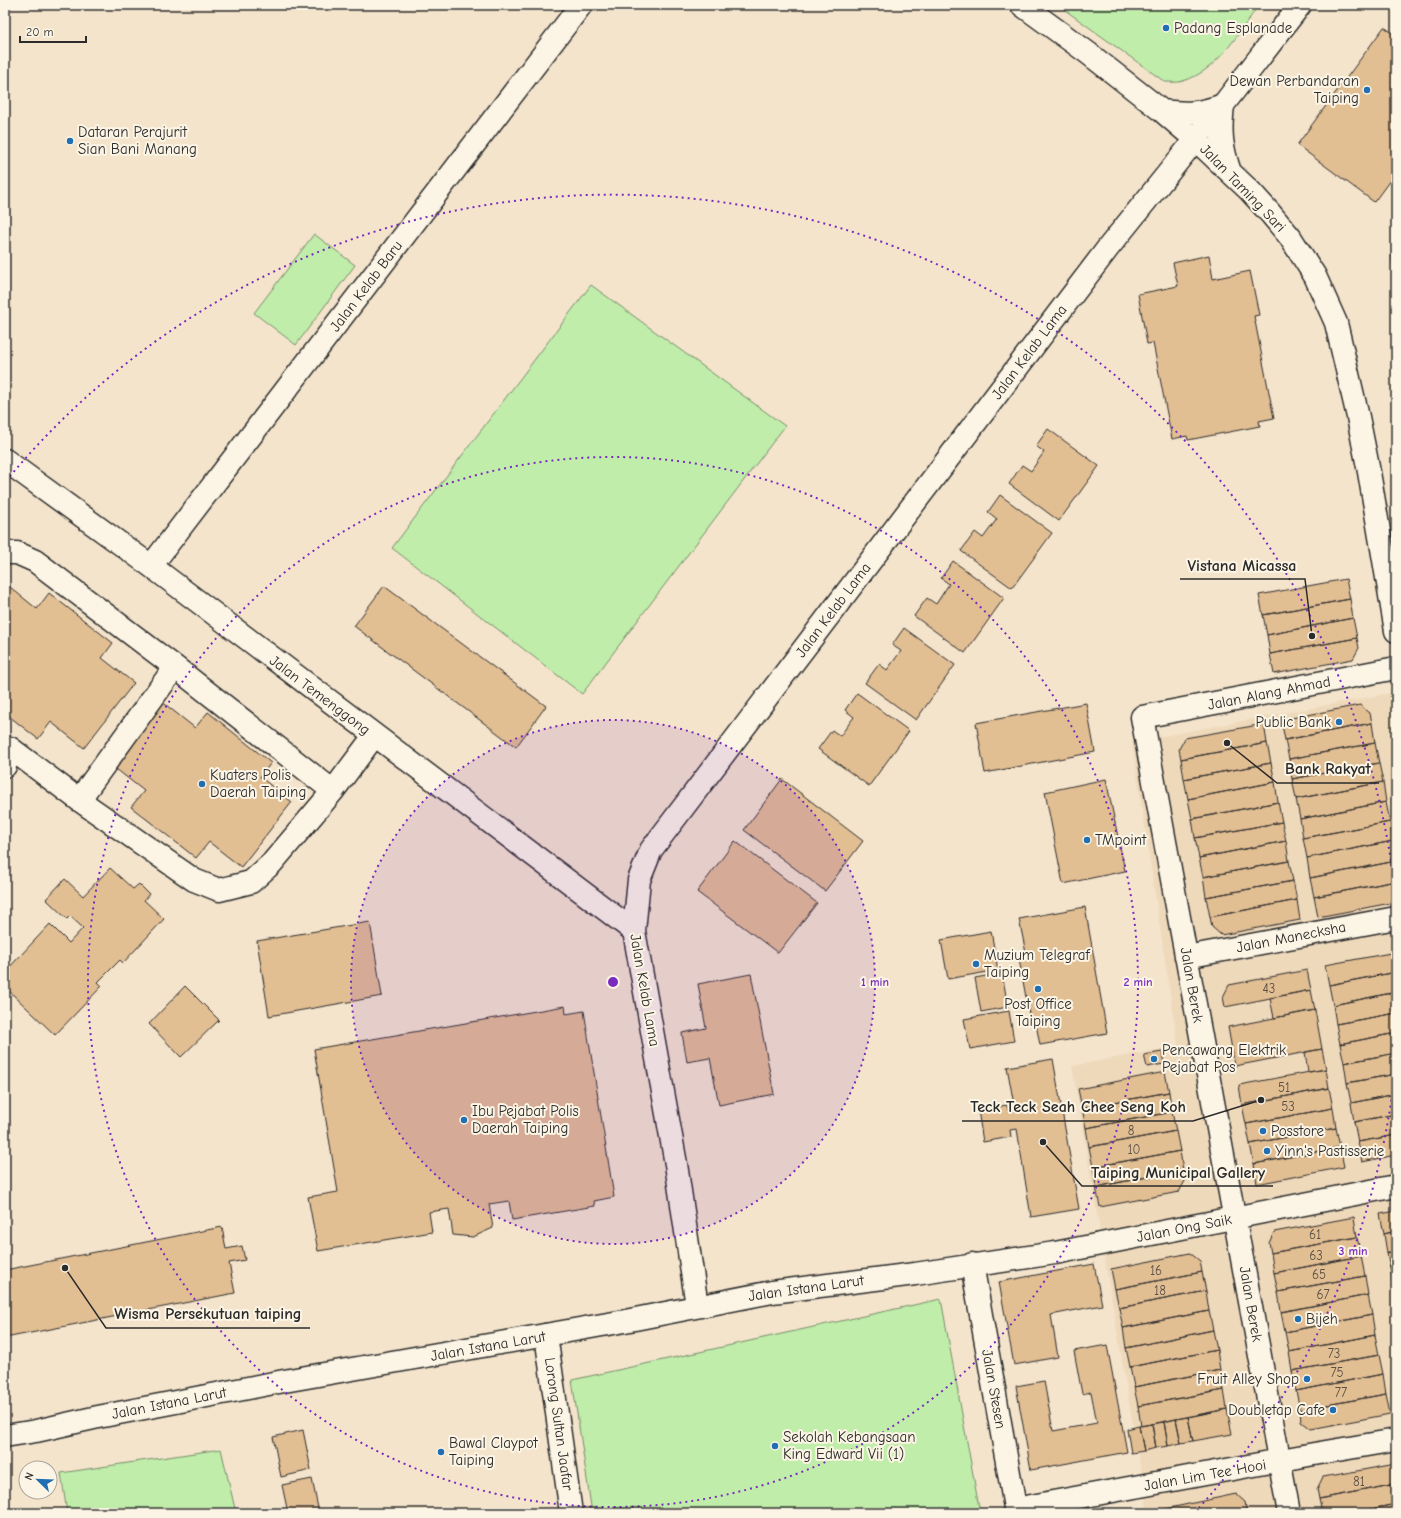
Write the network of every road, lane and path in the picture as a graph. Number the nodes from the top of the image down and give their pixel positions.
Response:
1 (581, 5) edge
2 (1022, 5) edge
3 (1300, 5) edge
4 (1223, 105) junction
5 (1162, 111) junction
6 (1196, 140) junction
7 (1230, 172) junction
8 (5, 460) edge
9 (5, 553) edge
10 (151, 566) junction
11 (1396, 631) edge
12 (175, 667) junction
13 (1396, 668) edge
14 (1142, 717) joint
15 (374, 736) junction
16 (7, 752) edge
17 (333, 791) junction
18 (79, 800) junction
19 (1396, 918) edge
20 (634, 931) junction
21 (1186, 957) junction
22 (1396, 1186) edge
23 (1236, 1218) junction
24 (972, 1264) junction
25 (697, 1306) junction
26 (546, 1335) junction
27 (5, 1436) edge
28 (1396, 1440) edge
29 (1280, 1461) junction
30 (1015, 1511) edge
31 (571, 1513) edge
32 (1290, 1513) edge

1 - 10 street, Jalan Kelab Baru
2 - 5 street, Jalan Taming Sari
3 - 4 street, Jalan Kelab Lama
4 - 5 street
4 - 6 street, Jalan Kelab Lama
4 - 7 street
5 - 6 street, Jalan Taming Sari
6 - 7 street, Jalan Taming Sari
6 - 20 street, Jalan Kelab Lama
7 - 11 street, Jalan Taming Sari
8 - 10 street, Jalan Temenggong
9 - 12 street
10 - 15 street, Jalan Temenggong
12 - 17 street
12 - 18 street
13 - 14 street, Jalan Alang Ahmad
14 - 21 street, Jalan Berek
15 - 17 street
15 - 20 street, Jalan Temenggong
16 - 18 street
17 - 18 street
19 - 21 street, Jalan Manecksha
20 - 25 street, Jalan Kelab Lama
21 - 23 street, Jalan Berek
22 - 23 street, Jalan Ong Saik
23 - 24 street, Jalan Ong Saik
23 - 29 street, Jalan Berek
24 - 25 street, Jalan Istana Larut
24 - 30 street, Jalan Stesen
25 - 26 street, Jalan Istana Larut
26 - 27 street, Jalan Istana Larut
26 - 31 street, Lorong Sultan Jaafar
28 - 29 street, Jalan Lim Tee Hooi
29 - 30 street, Jalan Lim Tee Hooi
29 - 32 street, Jalan Berek

